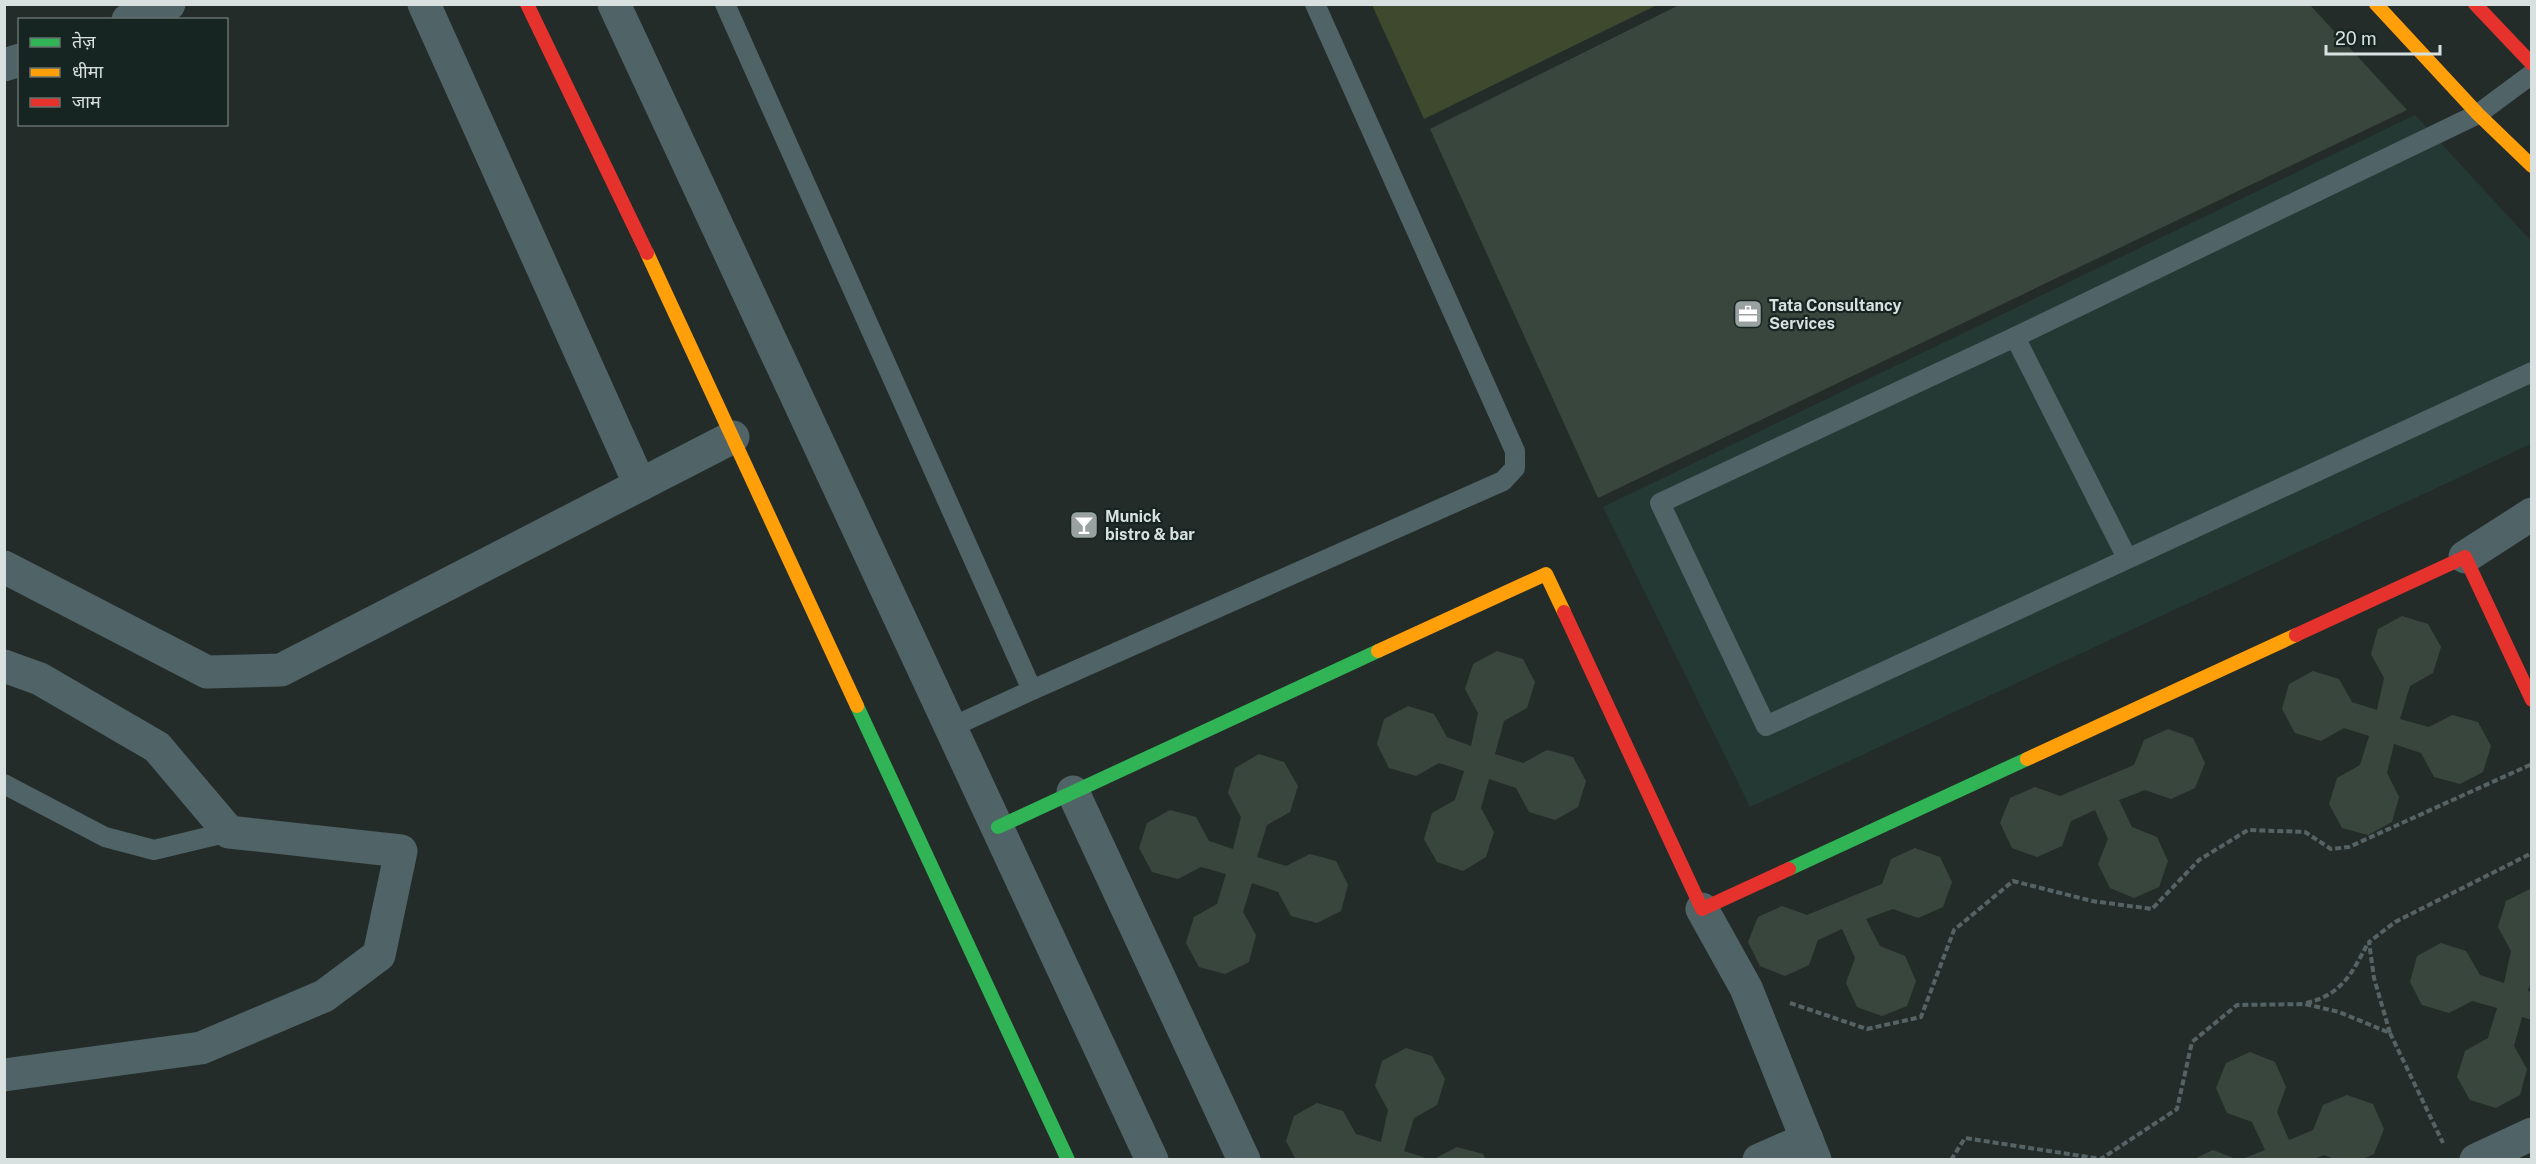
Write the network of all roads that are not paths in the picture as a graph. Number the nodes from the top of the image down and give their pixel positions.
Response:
1 (169, 4) edge
2 (424, 4) edge
3 (527, 4) edge
4 (614, 4) edge
5 (725, 4) edge
6 (1315, 4) edge
7 (2376, 4) edge
8 (2475, 4) edge
9 (133, 18) edge
10 (2532, 64) edge
11 (2532, 74) edge
12 (2478, 114) junction
13 (2532, 166) edge
14 (2015, 337) junction
15 (2532, 372) edge
16 (733, 437) junction
17 (640, 485) junction
18 (2532, 514) edge
19 (2465, 557) junction
20 (2127, 558) junction
21 (4, 567) edge
22 (4, 666) edge
23 (1032, 690) junction
24 (2532, 700) edge
25 (952, 728) junction
26 (4, 784) edge
27 (1073, 792) junction
28 (998, 826) junction
29 (229, 832) junction
30 (1702, 909) junction
31 (4, 1075) edge
32 (2532, 1134) edge
33 (1811, 1149) edge
34 (2461, 1154) edge
35 (1068, 1160) edge
36 (1152, 1160) edge
37 (1244, 1160) edge
38 (1760, 1160) edge

1 - 9 street
2 - 17 street
3 - 16 street
4 - 25 street
5 - 23 lane
6 - 23 lane
7 - 12 street
8 - 10 street
11 - 12 lane
12 - 13 street
12 - 14 lane
14 - 20 lane
14 - 20 lane
15 - 20 lane
16 - 17 street
16 - 35 street
17 - 21 street
18 - 19 street
19 - 24 street
19 - 30 street
22 - 29 street
23 - 25 lane
25 - 28 street
26 - 29 lane
27 - 28 street
27 - 30 street
27 - 37 street
28 - 36 street
29 - 31 street
30 - 33 street
32 - 34 street
33 - 38 street

